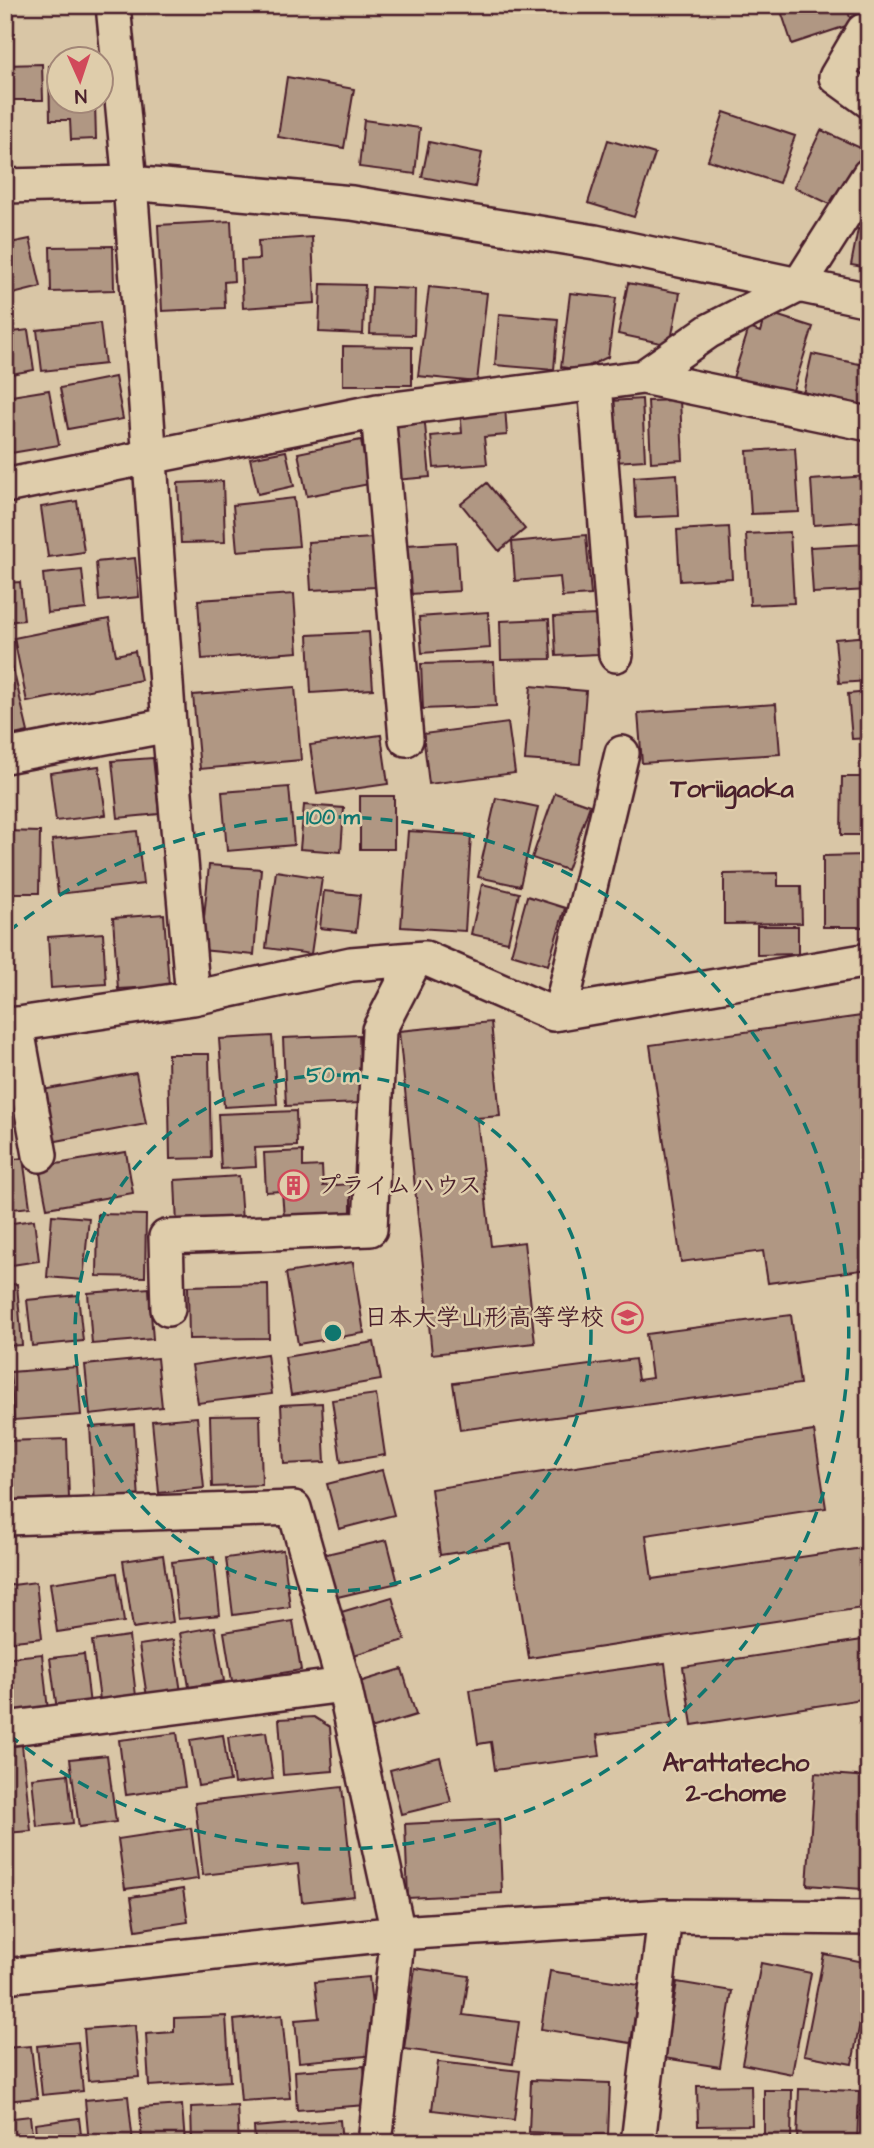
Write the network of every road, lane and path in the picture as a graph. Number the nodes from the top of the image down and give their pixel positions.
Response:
1 (114, 15) edge
2 (863, 31) dead end
3 (869, 101) edge
4 (869, 175) edge
5 (130, 183) junction
6 (5, 186) edge
7 (799, 285) junction
8 (869, 300) edge
9 (643, 377) junction
10 (595, 383) junction
11 (378, 411) junction
12 (869, 424) edge
13 (148, 458) junction
14 (5, 486) edge
15 (616, 655) dead end
16 (169, 725) junction
17 (406, 739) dead end
18 (622, 752) dead end
19 (5, 756) edge
20 (415, 960) junction
21 (869, 960) edge
22 (194, 998) junction
23 (560, 1013) junction
24 (10, 1025) edge
25 (40, 1155) dead end
26 (168, 1309) dead end
27 (5, 1518) edge
28 (344, 1685) junction
29 (5, 1729) edge
30 (666, 1916) junction
31 (869, 1918) edge
32 (398, 1933) junction
33 (5, 1976) edge
34 (375, 2143) edge
35 (638, 2143) edge

1 - 5 street
2 - 3 street
4 - 7 street
5 - 6 street
5 - 7 street
5 - 13 street
7 - 8 street
7 - 9 street
9 - 10 street
9 - 12 street
10 - 11 street
10 - 15 street
11 - 13 street
11 - 17 street
13 - 14 street
13 - 16 street
16 - 19 street
16 - 22 street
18 - 23 street
20 - 22 street
20 - 23 street
20 - 26 street
21 - 23 street
22 - 24 street
24 - 25 street
27 - 28 street
28 - 29 street
28 - 32 street
30 - 31 street
30 - 32 street
30 - 35 street
32 - 33 street
32 - 34 street

